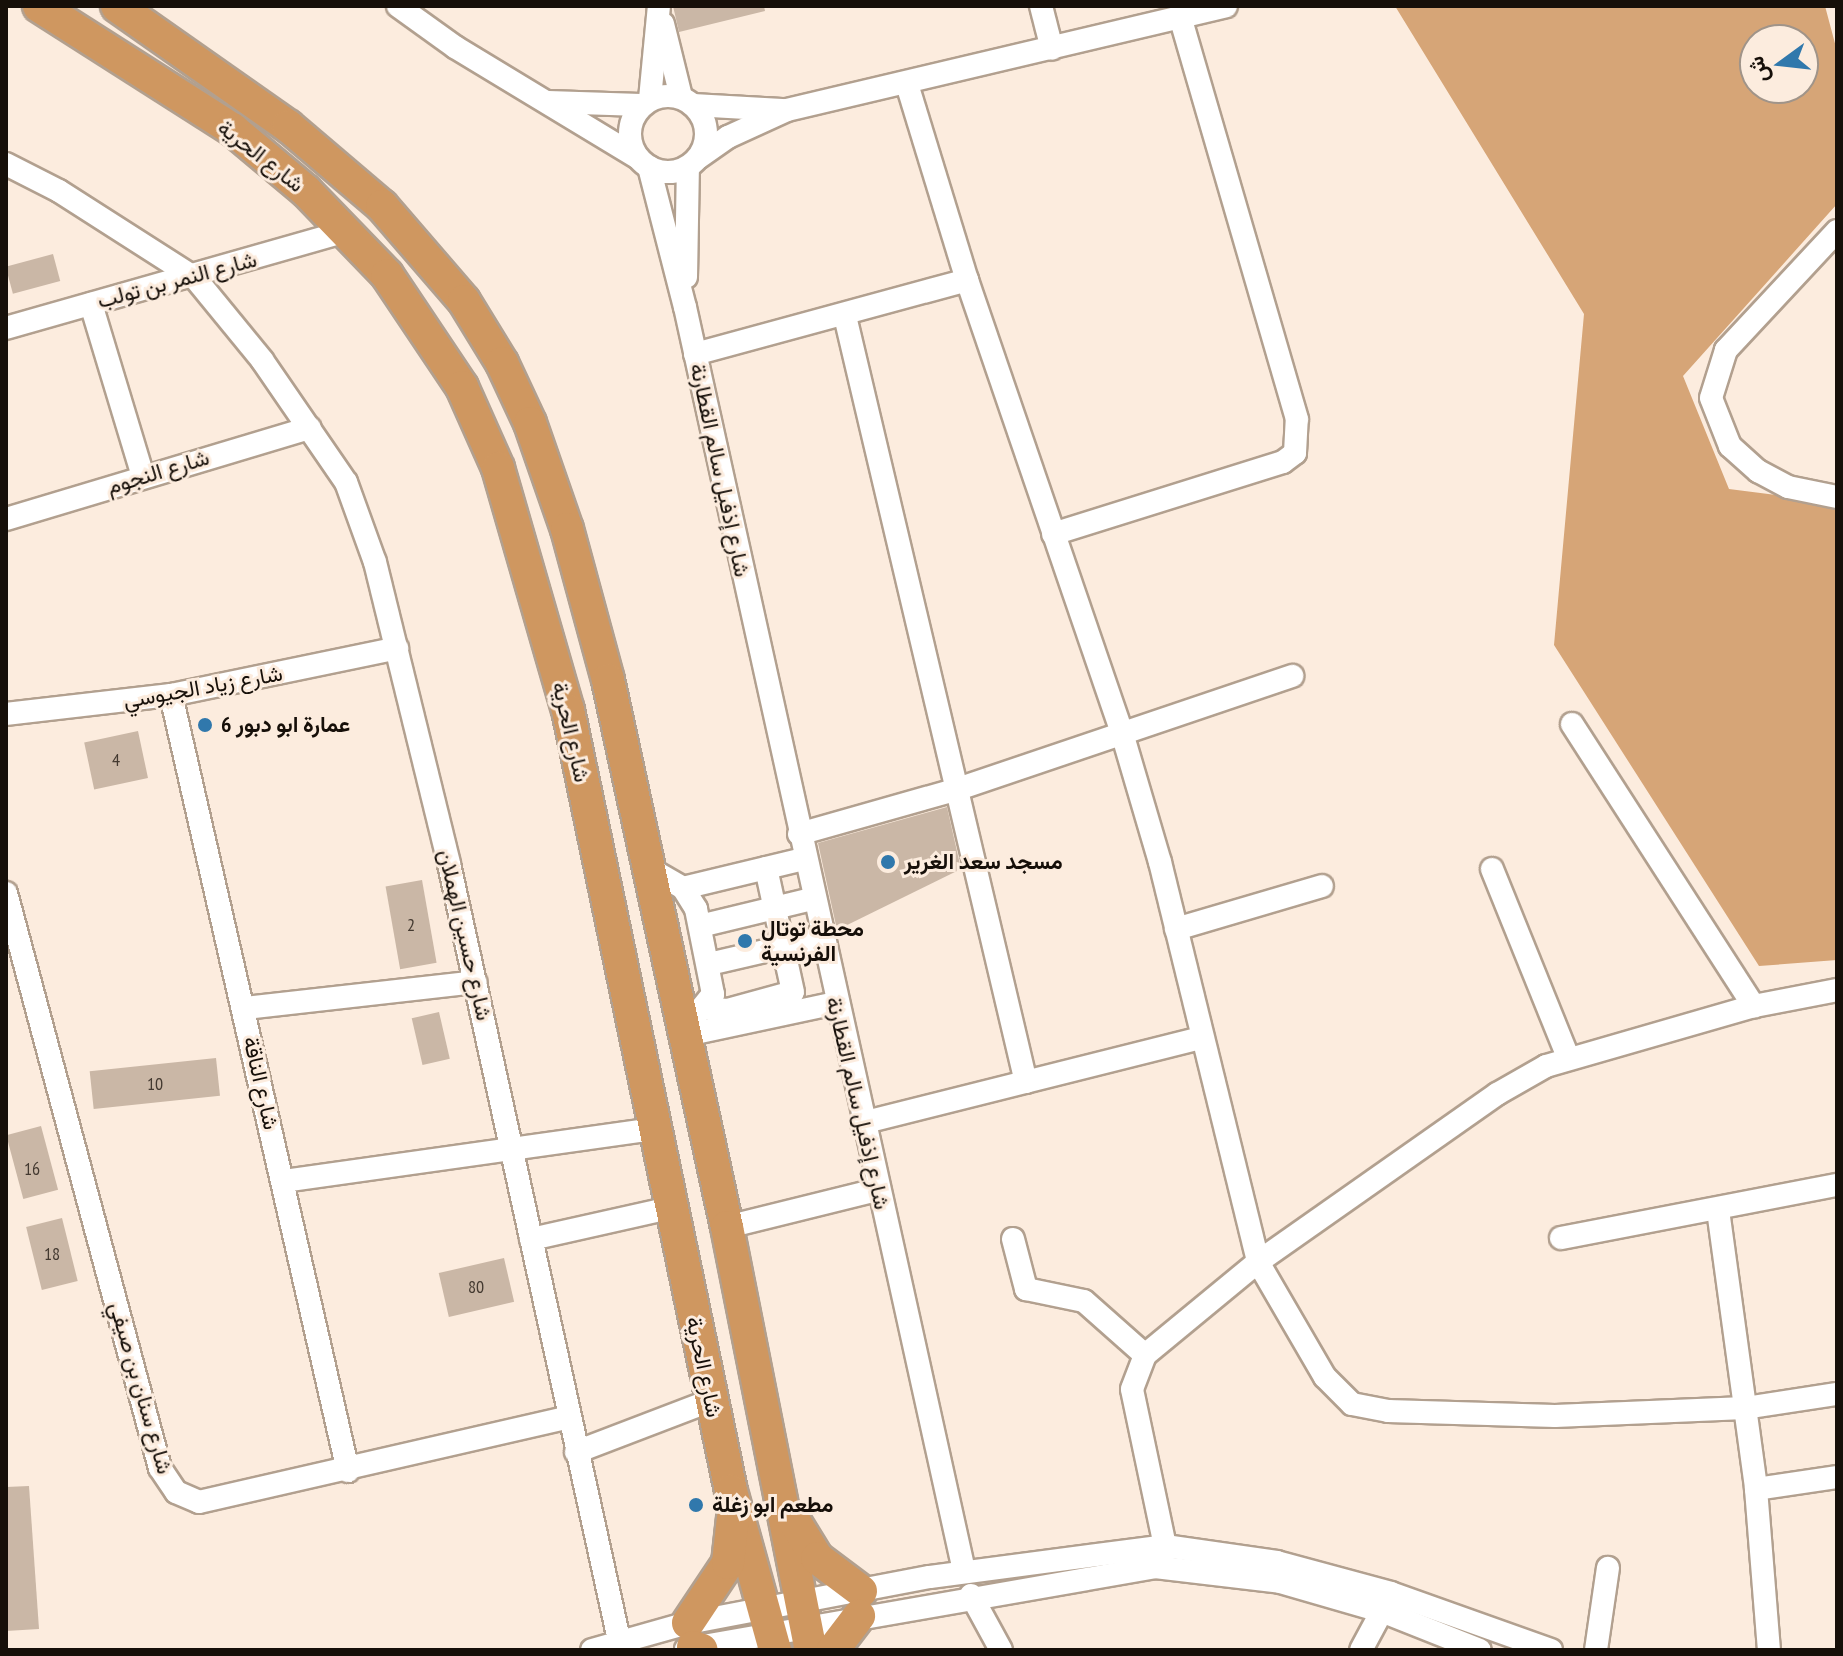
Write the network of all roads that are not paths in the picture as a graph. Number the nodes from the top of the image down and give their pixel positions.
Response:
1 (39, 6) edge
2 (117, 6) edge
3 (398, 6) edge
4 (659, 6) edge
5 (1041, 6) edge
6 (1226, 6) edge
7 (423, 14) edge
8 (1181, 20) junction
9 (1052, 49) junction
10 (907, 84) junction
11 (687, 101) junction
12 (543, 102) junction
13 (646, 102) junction
14 (787, 110) junction
15 (644, 162) junction
16 (693, 162) junction
17 (6, 164) edge
18 (347, 231) junction
19 (1833, 242) edge
20 (195, 278) junction
21 (967, 280) junction
22 (91, 304) junction
23 (685, 307) junction
24 (845, 316) junction
25 (6, 328) edge
26 (695, 354) junction
27 (310, 428) junction
28 (143, 476) junction
29 (1837, 497) edge
30 (6, 519) edge
31 (1053, 534) junction
32 (397, 648) junction
33 (1292, 676) dead end
34 (171, 695) junction
35 (6, 714) edge
36 (1572, 724) dead end
37 (1122, 733) junction
38 (958, 789) junction
39 (799, 834) junction
40 (804, 859) junction
41 (766, 868) junction
42 (1492, 869) dead end
43 (652, 870) junction
44 (1322, 886) dead end
45 (683, 888) junction
46 (6, 893) edge
47 (812, 899) junction
48 (776, 908) junction
49 (700, 926) junction
50 (1176, 929) junction
51 (821, 938) junction
52 (785, 946) junction
53 (709, 964) junction
54 (476, 982) junction
55 (1837, 990) edge
56 (835, 1003) junction
57 (1754, 1006) junction
58 (245, 1008) junction
59 (692, 1023) junction
60 (1201, 1038) junction
61 (1568, 1057) junction
62 (1026, 1082) junction
63 (862, 1123) junction
64 (654, 1129) junction
65 (513, 1152) junction
66 (283, 1181) junction
67 (1837, 1185) edge
68 (877, 1190) junction
69 (670, 1208) junction
70 (1718, 1210) junction
71 (727, 1227) junction
72 (1561, 1238) dead end
73 (531, 1239) junction
74 (1013, 1239) dead end
75 (1258, 1262) junction
76 (1145, 1355) junction
77 (1837, 1394) edge
78 (712, 1400) junction
79 (1745, 1408) junction
80 (566, 1418) junction
81 (576, 1452) junction
82 (348, 1471) junction
83 (1837, 1477) edge
84 (1756, 1489) junction
85 (731, 1491) junction
86 (783, 1501) junction
87 (1165, 1546) junction
88 (1155, 1567) junction
89 (1608, 1568) dead end
90 (964, 1571) junction
91 (971, 1595) junction
92 (860, 1603) junction
93 (1388, 1603) junction
94 (1483, 1625) junction
95 (806, 1626) edge
96 (770, 1630) edge
97 (619, 1640) junction
98 (691, 1642) edge
99 (592, 1650) edge
100 (833, 1650) edge
101 (1001, 1650) edge
102 (1361, 1650) edge
103 (1478, 1650) edge
104 (1551, 1650) edge
105 (1596, 1650) edge
106 (1769, 1650) edge

1 - 18 highway, شارع الحرية
2 - 43 highway, شارع الحرية
3 - 7 street
4 - 11 street
4 - 13 street
5 - 9 street
6 - 8 street
7 - 12 street
8 - 9 street
8 - 31 street
9 - 10 street
10 - 14 street
10 - 21 street
11 - 13 street
11 - 14 street
11 - 16 street
12 - 13 street
12 - 15 street
13 - 15 street
14 - 16 street
15 - 16 street
15 - 23 street, شارع إذفيل سالم القطارنة
16 - 23 street, شارع إذفيل سالم القطارنة
17 - 20 street, شارع حسين الهملان
18 - 20 street, شارع النمر بن تولب
18 - 64 highway, شارع الحرية
19 - 29 street
20 - 22 street, شارع النمر بن تولب
20 - 27 street, شارع حسين الهملان
21 - 24 street
21 - 31 street
22 - 25 street, شارع النمر بن تولب
22 - 28 street
23 - 26 street, شارع إذفيل سالم القطارنة
24 - 26 street
24 - 38 street
26 - 39 street, شارع إذفيل سالم القطارنة
27 - 28 street, شارع النجوم
27 - 32 street, شارع حسين الهملان
28 - 30 street, شارع النجوم
31 - 37 street
32 - 34 street, شارع زياد الجيوسي
32 - 54 street, شارع حسين الهملان
33 - 37 street
34 - 35 street, شارع زياد الجيوسي
34 - 58 street, شارع الناقة
36 - 57 street
37 - 38 street
37 - 50 street
38 - 39 street
38 - 62 street
39 - 40 street, شارع إذفيل سالم القطارنة
40 - 41 street
40 - 47 street, شارع إذفيل سالم القطارنة
41 - 45 street
41 - 48 street
42 - 61 street
43 - 45 street
43 - 59 highway, شارع الحرية
44 - 50 street
45 - 49 street
46 - 82 street, شارع سنان بن صيفي
47 - 48 street
47 - 51 street, شارع إذفيل سالم القطارنة
48 - 49 street
48 - 52 street
49 - 53 street
50 - 60 street
51 - 52 street
51 - 56 street, شارع إذفيل سالم القطارنة
52 - 53 street
52 - 59 street
53 - 59 street
54 - 58 street
54 - 65 street, شارع حسين الهملان
55 - 57 street
56 - 59 street
56 - 63 street, شارع إذفيل سالم القطارنة
57 - 61 street
58 - 66 street, شارع الناقة
59 - 71 highway, شارع الحرية
60 - 62 street
60 - 75 street
61 - 75 street
62 - 63 street
63 - 68 street, شارع إذفيل سالم القطارنة
64 - 65 street
64 - 69 highway, شارع الحرية
65 - 66 street
65 - 73 street, شارع حسين الهملان
66 - 82 street, شارع الناقة
67 - 70 street
68 - 71 street
68 - 90 street, شارع إذفيل سالم القطارنة
69 - 73 street
69 - 78 highway, شارع الحرية
70 - 72 street
70 - 79 street
71 - 86 highway, شارع الحرية
73 - 80 street, شارع حسين الهملان
74 - 76 street
75 - 76 street
75 - 79 street
76 - 87 street
77 - 79 street
78 - 81 street
78 - 85 highway, شارع الحرية
79 - 84 street
80 - 81 street, شارع حسين الهملان
80 - 82 street, شارع سنان بن صيفي
81 - 97 street, شارع حسين الهملان
83 - 84 street
84 - 106 street
85 - 96 highway, شارع الحرية
85 - 98 highway
86 - 92 highway
86 - 95 highway, شارع الحرية
87 - 88 street
87 - 90 street
87 - 93 street
88 - 91 street
88 - 93 street
89 - 105 street
90 - 92 street
91 - 92 street
91 - 101 street
92 - 95 street
92 - 100 highway
93 - 94 street
93 - 102 street
93 - 103 street
94 - 103 street
94 - 104 street
95 - 96 street
96 - 98 street
97 - 98 street
97 - 99 street

